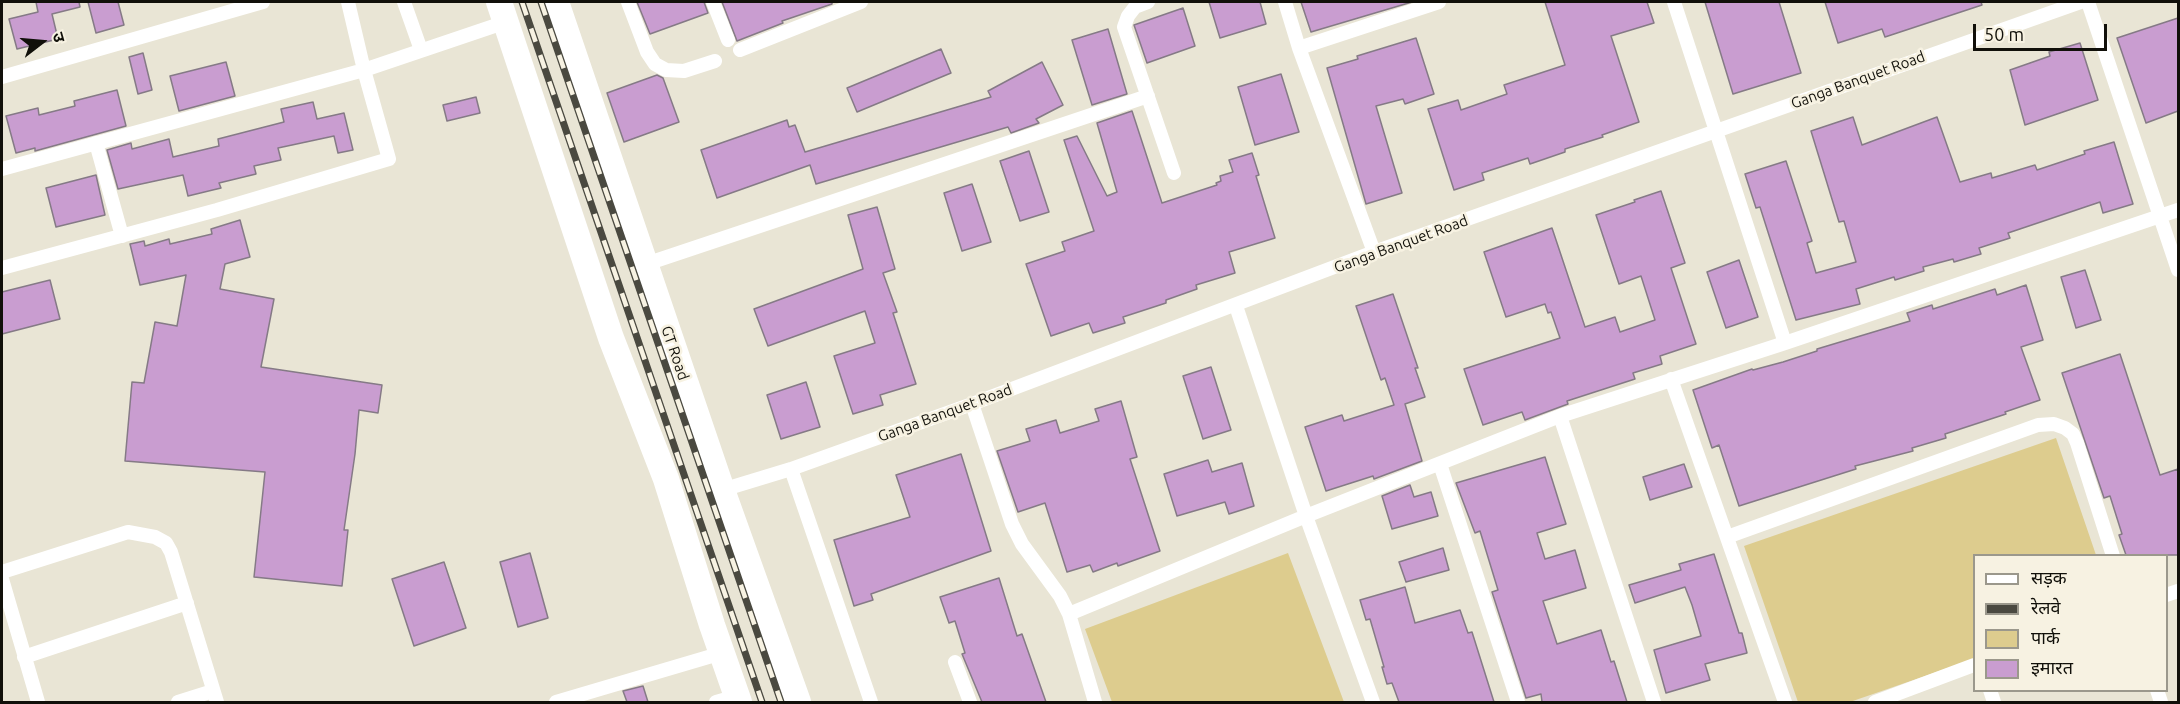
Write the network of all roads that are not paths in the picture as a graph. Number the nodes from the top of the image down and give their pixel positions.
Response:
1 (263, 2) edge
2 (348, 2) edge
3 (404, 2) edge
4 (556, 2) edge
5 (628, 2) edge
6 (713, 2) edge
7 (861, 2) edge
8 (1148, 2) edge
9 (1285, 2) edge
10 (1674, 2) edge
11 (2081, 2) edge
12 (2088, 2) edge
13 (1432, 3) edge
14 (503, 11) edge
15 (728, 40) dead end
16 (1299, 48) junction
17 (421, 50) junction
18 (740, 50) dead end
19 (715, 61) dead end
20 (364, 70) junction
21 (2, 77) edge
22 (1148, 96) junction
23 (1717, 131) junction
24 (96, 143) junction
25 (2, 169) edge
26 (1174, 173) dead end
27 (2178, 210) edge
28 (2161, 215) junction
29 (122, 236) junction
30 (1374, 252) junction
31 (646, 264) junction
32 (2, 268) edge
33 (2178, 270) edge
34 (1236, 306) junction
35 (1785, 343) junction
36 (1671, 379) junction
37 (972, 404) junction
38 (1560, 416) junction
39 (1440, 464) junction
40 (791, 469) junction
41 (722, 490) junction
42 (1306, 516) junction
43 (1727, 537) junction
44 (2114, 554) edge
45 (2, 572) edge
46 (2, 579) edge
47 (187, 603) junction
48 (1069, 614) junction
49 (722, 654) junction
50 (24, 657) junction
51 (956, 662) dead end
52 (1973, 665) edge
53 (215, 697) edge
54 (731, 700) edge
55 (38, 702) edge
56 (178, 702) edge
57 (556, 702) edge
58 (798, 702) edge
59 (871, 702) edge
60 (970, 702) edge
61 (1095, 702) edge
62 (1373, 702) edge
63 (1518, 702) edge
64 (1654, 702) edge
65 (1785, 702) edge
66 (1875, 702) edge

1 - 21 street
2 - 20 street
3 - 17 street
4 - 31 highway, GT Road
5 - 19 street
6 - 15 street
7 - 18 street
8 - 22 street
9 - 16 street
10 - 23 street
11 - 23 street, Ganga Banquet Road
12 - 28 street
13 - 16 street
14 - 17 street
14 - 49 highway
16 - 30 street
17 - 20 street
20 - 24 street
20 - 29 street
22 - 26 street
22 - 31 street
23 - 30 street, Ganga Banquet Road
23 - 35 street
24 - 25 street
24 - 29 street
27 - 28 street
28 - 33 street
28 - 35 street
29 - 32 street
30 - 34 street, Ganga Banquet Road
31 - 41 highway, GT Road
34 - 37 street, Ganga Banquet Road
34 - 42 street
35 - 36 street
36 - 38 street
36 - 43 street
37 - 40 street, Ganga Banquet Road
37 - 48 street
38 - 39 street
38 - 64 street
39 - 42 street
39 - 63 street
40 - 41 street, Ganga Banquet Road
40 - 59 street
41 - 58 highway, GT Road
42 - 48 street
42 - 62 street
43 - 44 street
43 - 65 street
45 - 47 street
46 - 50 street
47 - 50 street
47 - 53 street
48 - 61 street
49 - 54 highway
49 - 57 street
50 - 55 street
51 - 60 street
52 - 66 street
53 - 56 street

